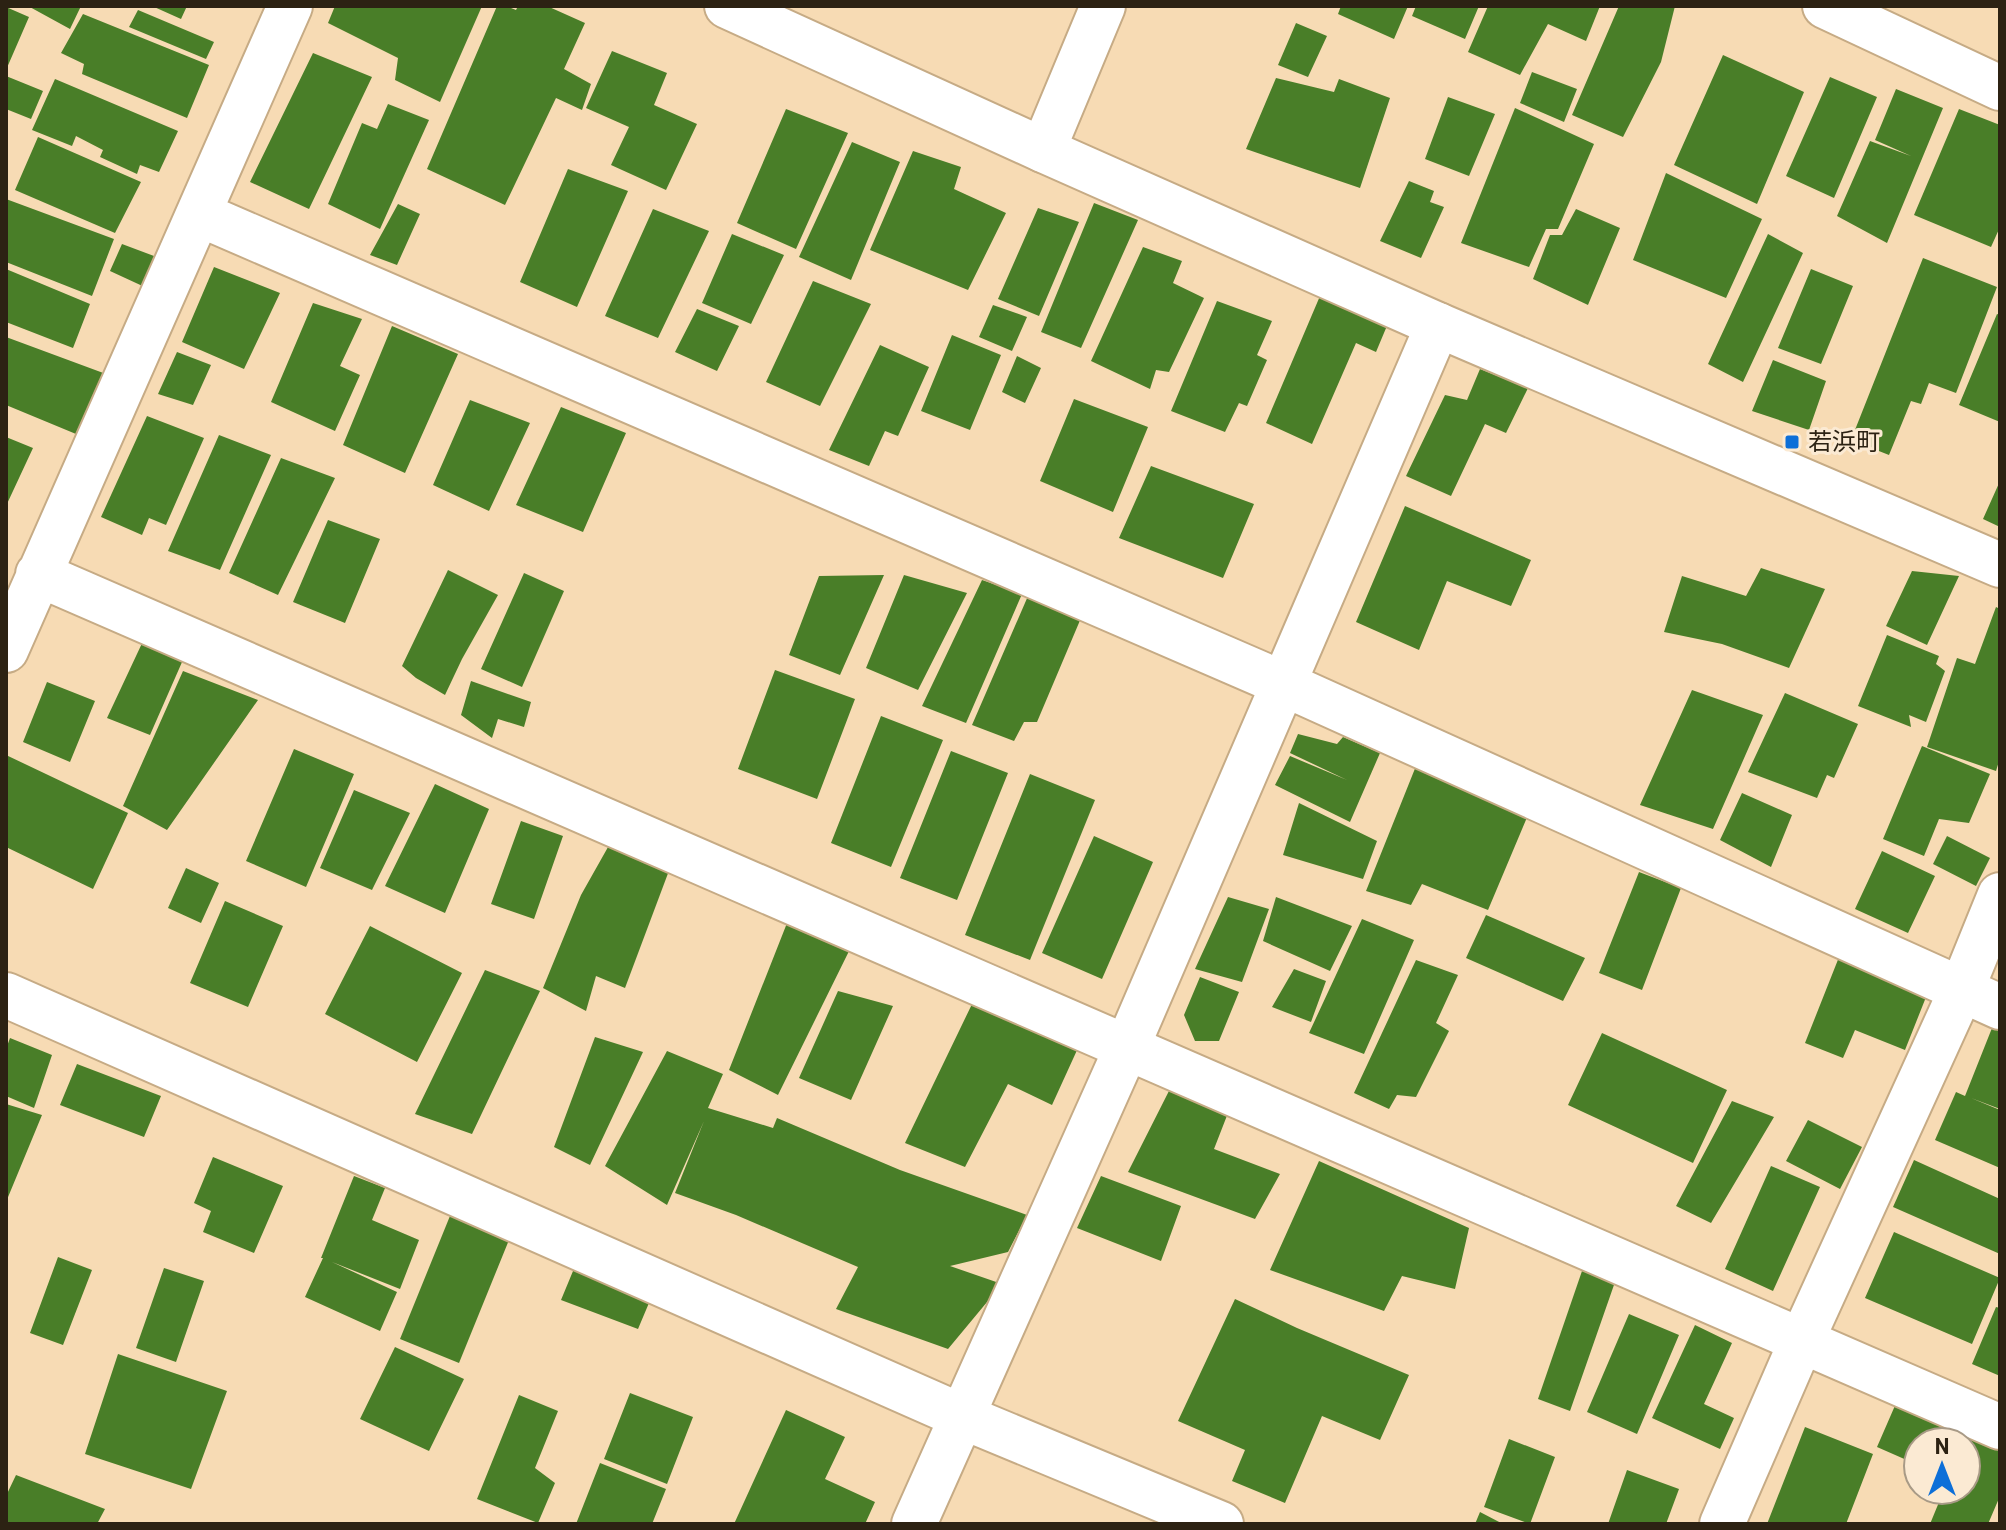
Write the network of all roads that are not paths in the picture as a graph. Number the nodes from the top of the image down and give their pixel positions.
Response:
1 (290, 6) edge
2 (727, 6) edge
3 (1103, 6) edge
4 (1825, 6) edge
5 (2000, 88) edge
6 (1043, 150) junction
7 (199, 214) junction
8 (1438, 325) junction
9 (2000, 565) edge
10 (38, 574) junction
11 (6, 650) edge
12 (1284, 684) junction
13 (2000, 895) edge
14 (6, 995) edge
15 (1980, 999) edge
16 (1127, 1047) junction
17 (1801, 1342) junction
18 (961, 1416) junction
19 (2000, 1427) edge
20 (914, 1524) edge
21 (1221, 1524) edge
22 (1722, 1524) edge

1 - 7 street
2 - 6 street
3 - 6 street
4 - 5 street
6 - 8 street
7 - 10 street
7 - 12 street
8 - 9 street
8 - 12 street
10 - 11 street
10 - 16 street
12 - 15 street
12 - 16 street
13 - 15 street
14 - 18 street
15 - 17 street
16 - 17 street
16 - 18 street
17 - 19 street
17 - 22 street
18 - 20 street
18 - 21 street

